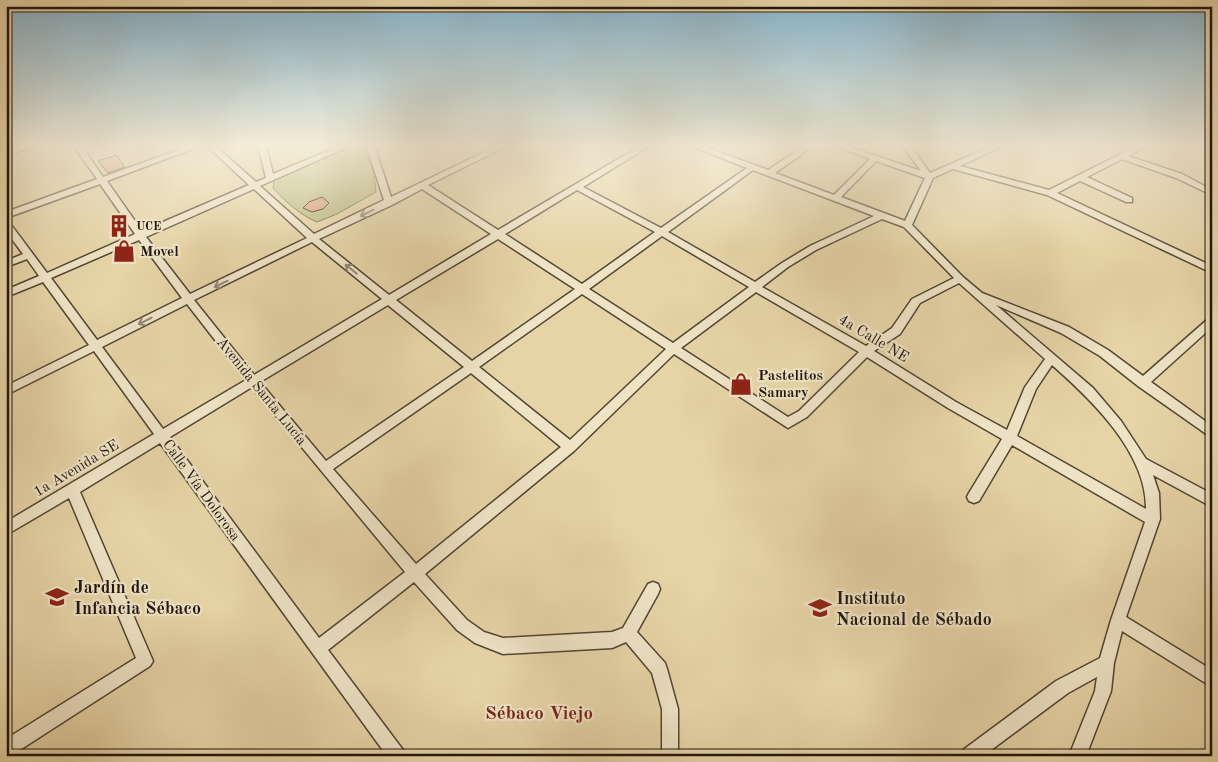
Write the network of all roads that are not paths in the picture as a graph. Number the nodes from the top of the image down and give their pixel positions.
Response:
1 (102, 180) edge
2 (100, 181) edge
3 (250, 181) edge
4 (263, 181) edge
5 (382, 181) edge
6 (433, 181) edge
7 (588, 181) edge
8 (732, 181) edge
9 (790, 181) edge
10 (852, 181) edge
11 (928, 181) edge
12 (1004, 181) edge
13 (1073, 181) edge
14 (1087, 181) edge
15 (1188, 181) edge
16 (255, 185) junction
17 (422, 186) junction
18 (577, 187) junction
19 (1050, 193) junction
20 (1212, 193) edge
21 (836, 197) junction
22 (1129, 200) dead end
23 (389, 203) junction
24 (6, 215) edge
25 (883, 215) junction
26 (6, 224) edge
27 (907, 225) junction
28 (659, 231) junction
29 (497, 234) junction
30 (141, 236) junction
31 (314, 239) junction
32 (29, 255) junction
33 (6, 264) edge
34 (1212, 270) edge
35 (45, 277) junction
36 (960, 279) junction
37 (754, 287) junction
38 (582, 289) junction
39 (975, 292) junction
40 (6, 294) edge
41 (188, 299) junction
42 (388, 300) junction
43 (1212, 321) edge
44 (95, 346) junction
45 (674, 348) junction
46 (866, 351) junction
47 (1052, 358) junction
48 (472, 367) junction
49 (253, 381) junction
50 (1142, 382) junction
51 (6, 391) edge
52 (1212, 433) edge
53 (162, 436) junction
54 (1010, 437) junction
55 (570, 447) junction
56 (1142, 463) junction
57 (325, 468) junction
58 (72, 489) junction
59 (974, 497) dead end
60 (1212, 501) edge
61 (1154, 519) junction
62 (6, 529) edge
63 (415, 573) junction
64 (654, 589) dead end
65 (1118, 620) junction
66 (628, 634) junction
67 (318, 648) junction
68 (1106, 662) junction
69 (1212, 679) edge
70 (6, 749) edge
71 (397, 756) edge
72 (670, 756) edge
73 (969, 756) edge
74 (1077, 756) edge

1 - 30 street, Avenida Santa Lucía
2 - 24 street
3 - 16 street
4 - 16 street
5 - 23 street
6 - 17 street
7 - 18 street, 1a Avenida SE
8 - 28 street
9 - 21 street
10 - 21 street
11 - 27 street
12 - 19 street
13 - 19 street
14 - 22 street
15 - 20 street
16 - 30 street
16 - 31 street
17 - 23 street
17 - 29 street
18 - 28 street, 4a Calle NE
18 - 29 street, 1a Avenida SE
19 - 34 street
21 - 25 street
23 -> 31 street
25 - 27 street
25 - 37 street
26 - 32 street, Calle Vía Dolorosa
27 - 36 street
28 - 37 street, 4a Calle NE
28 - 38 street
29 - 38 street
29 - 42 street, 1a Avenida SE
30 - 35 street
30 - 41 street, Avenida Santa Lucía
31 -> 41 street
42 -> 31 street
32 - 33 street
32 - 35 street, Calle Vía Dolorosa
35 - 40 street
35 - 44 street, Calle Vía Dolorosa
36 - 39 street
36 - 46 street
37 - 45 street
37 - 46 street, 4a Calle NE
38 - 45 street
38 - 48 street
39 - 47 street
39 - 50 street
41 -> 44 street
41 - 49 street, Avenida Santa Lucía
42 - 48 street
42 - 49 street, 1a Avenida SE
43 - 50 street
44 - 51 street
44 - 53 street, Calle Vía Dolorosa
45 - 46 street
45 - 55 street
46 - 54 street, 4a Calle NE
47 - 54 street
47 - 56 street
48 - 55 street
48 - 57 street
49 - 53 street, 1a Avenida SE
49 - 57 street, Avenida Santa Lucía
50 - 52 street
53 - 58 street, 1a Avenida SE
53 - 67 street, Calle Vía Dolorosa
54 - 59 street
54 - 61 street, 4a Calle NE
55 - 63 street
56 - 60 street
56 - 61 street
57 - 63 street, Avenida Santa Lucía
58 - 62 street, 1a Avenida SE
58 - 70 street
61 - 65 street
63 - 66 street, Avenida Santa Lucía
63 - 67 street
64 - 66 street
65 - 68 street
65 - 69 street
66 - 72 street
67 - 71 street, Calle Vía Dolorosa
68 - 73 street
68 - 74 street

